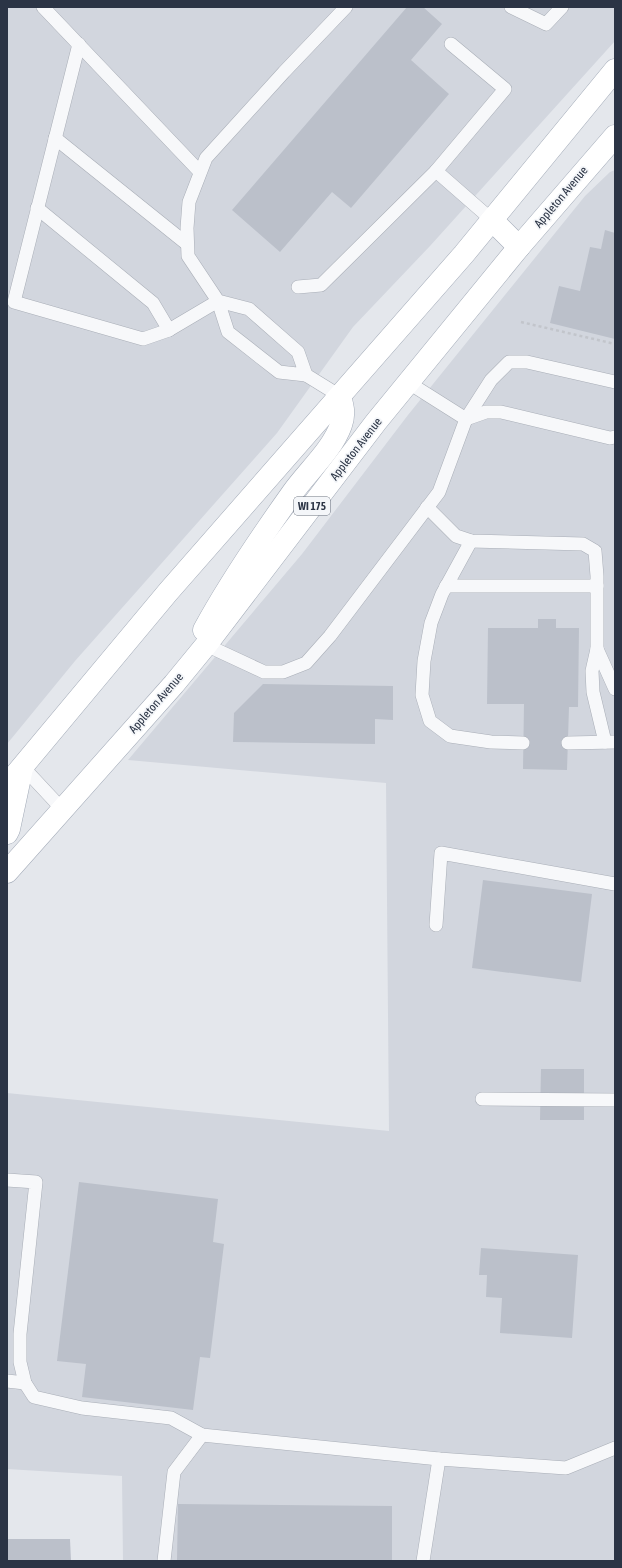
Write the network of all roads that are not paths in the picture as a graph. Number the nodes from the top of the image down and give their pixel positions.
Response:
1 (43, 7) edge
2 (346, 7) edge
3 (511, 7) edge
4 (562, 7) edge
5 (78, 44) junction
6 (451, 44) dead end
7 (615, 70) edge
8 (615, 136) edge
9 (55, 138) junction
10 (607, 154) edge
11 (199, 171) junction
12 (436, 172) junction
13 (37, 208) junction
14 (492, 220) junction
15 (187, 244) junction
16 (519, 247) junction
17 (298, 287) dead end
18 (218, 301) junction
19 (169, 330) junction
20 (306, 375) junction
21 (615, 382) edge
22 (409, 383) junction
23 (340, 396) junction
24 (466, 419) junction
25 (376, 422) junction
26 (615, 437) edge
27 (427, 507) junction
28 (471, 541) junction
29 (446, 586) junction
30 (597, 586) junction
31 (206, 645) junction
32 (597, 649) junction
33 (174, 684) junction
34 (615, 689) edge
35 (610, 742) edge
36 (523, 743) dead end
37 (568, 743) dead end
38 (22, 766) junction
39 (7, 785) edge
40 (63, 810) junction
41 (7, 833) edge
42 (7, 872) edge
43 (615, 884) edge
44 (436, 925) dead end
45 (482, 1099) dead end
46 (615, 1100) edge
47 (7, 1180) edge
48 (7, 1381) edge
49 (25, 1383) junction
50 (202, 1435) junction
51 (615, 1448) edge
52 (439, 1459) junction
53 (164, 1561) edge
54 (423, 1561) edge

1 - 5 lane
2 - 11 lane
3 - 4 lane
5 - 9 lane
5 - 11 lane
6 - 12 lane
7 - 14 main road
8 - 10 main road, Appleton Avenue / WI 175
9 - 13 lane
9 - 15 lane
10 - 16 main road, Appleton Avenue / WI 175
11 - 15 lane
12 - 14 lane
12 - 17 lane
13 - 19 lane
13 - 19 lane
14 - 16 main road
14 - 23 main road
15 - 18 lane
16 - 22 main road, Appleton Avenue / WI 175
18 - 19 lane
18 - 20 lane
18 - 20 lane
20 - 23 lane
21 - 24 lane
22 - 24 lane
22 - 25 main road, Appleton Avenue / WI 175
23 - 25 main road
23 - 33 main road
23 - 38 main road
24 - 26 lane
24 - 27 lane
25 - 31 main road, Appleton Avenue / WI 175
27 - 28 lane
27 - 31 lane
28 - 29 lane
28 - 30 lane
29 - 30 lane
29 - 36 lane
30 - 32 lane
31 - 33 main road, Appleton Avenue / WI 175
32 - 34 lane
32 - 35 lane
33 - 40 main road, Appleton Avenue / WI 175
35 - 37 lane
38 - 39 main road
38 - 40 lane
38 - 41 main road
40 - 42 main road, Appleton Avenue / WI 175
43 - 44 lane
45 - 46 lane
47 - 49 lane
48 - 49 lane
49 - 50 lane
50 - 52 lane
50 - 53 lane
51 - 52 lane
52 - 54 lane

